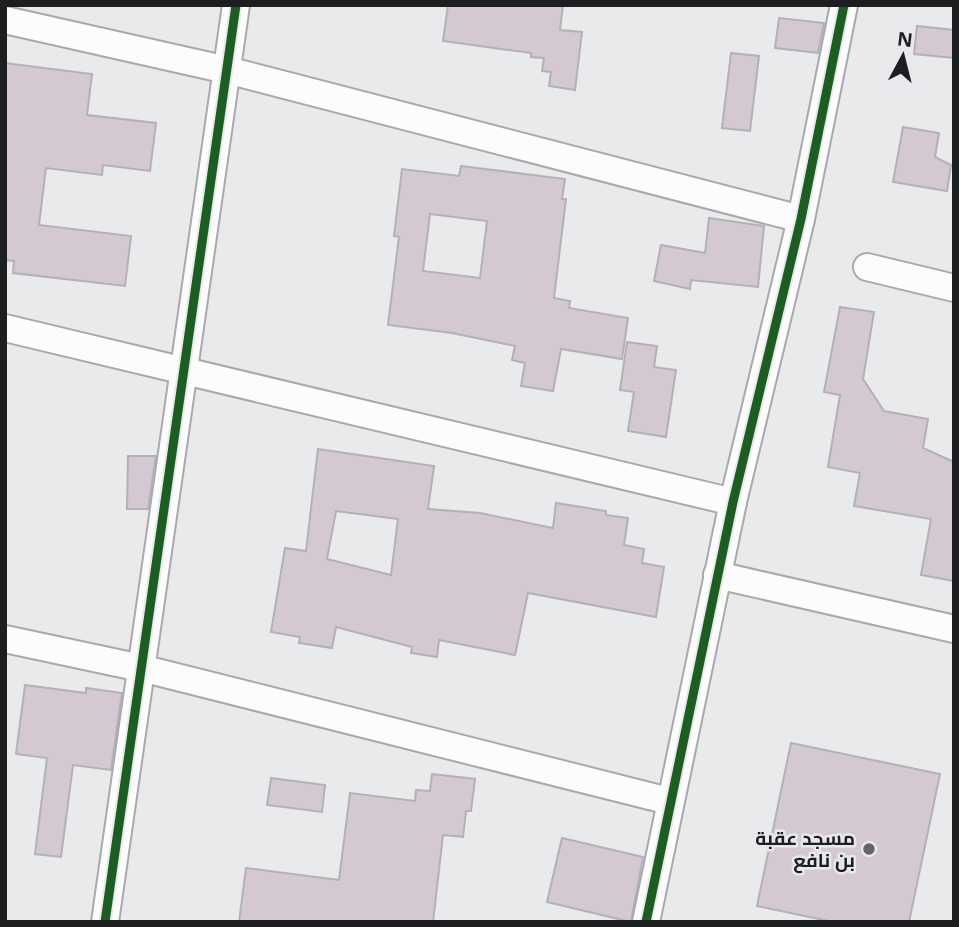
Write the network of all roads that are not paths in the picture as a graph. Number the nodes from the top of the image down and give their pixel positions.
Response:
1 (236, 5) edge
2 (844, 5) edge
3 (5, 20) edge
4 (227, 70) junction
5 (801, 219) junction
6 (867, 267) dead end
7 (954, 288) edge
8 (5, 328) edge
9 (184, 370) junction
10 (733, 502) junction
11 (717, 575) junction
12 (954, 629) edge
13 (5, 639) edge
14 (141, 668) junction
15 (669, 801) junction
16 (105, 922) edge
17 (646, 922) edge

1 - 4 street
2 - 5 street
3 - 4 street
4 - 5 street
4 - 9 street
5 - 10 street
6 - 7 street
8 - 9 street
9 - 10 street
9 - 14 street
10 - 11 street
11 - 12 street
11 - 15 street
13 - 14 street
14 - 15 street
14 - 16 street
15 - 17 street

